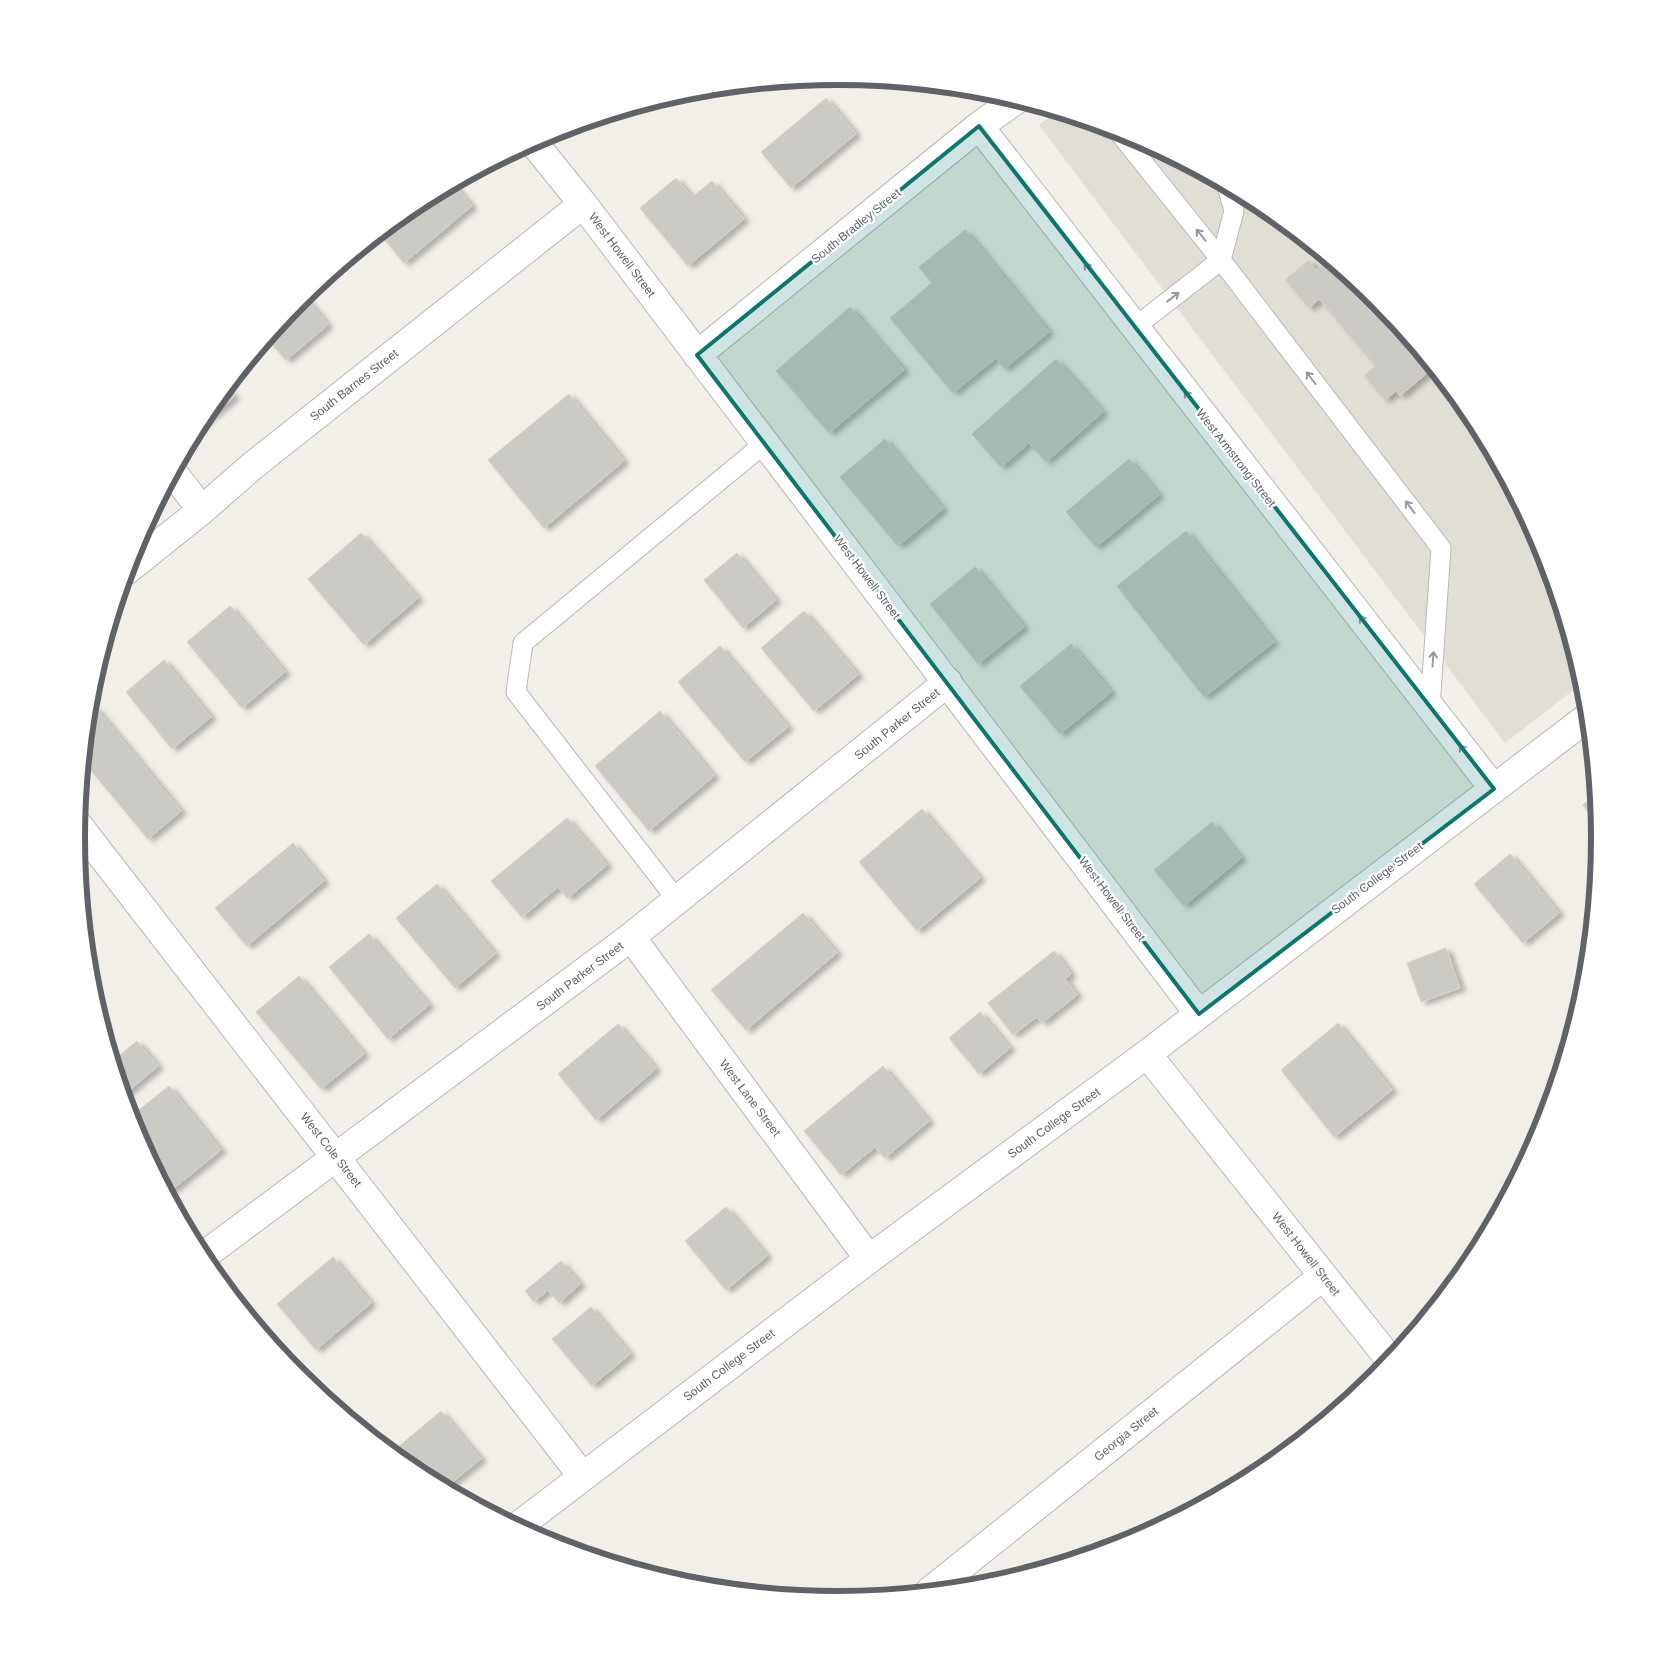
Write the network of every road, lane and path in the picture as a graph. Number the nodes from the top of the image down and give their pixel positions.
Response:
1 (1009, 105) edge
2 (978, 126) junction
3 (1126, 142) edge
4 (538, 148) edge
5 (1230, 195) edge
6 (584, 204) junction
7 (1221, 260) junction
8 (1135, 328) junction
9 (697, 355) junction
10 (765, 443) junction
11 (177, 478) edge
12 (202, 510) junction
13 (138, 561) edge
14 (948, 682) junction
15 (1430, 707) junction
16 (1583, 721) edge
17 (1494, 789) junction
18 (85, 834) edge
19 (677, 900) junction
20 (631, 937) junction
21 (1199, 1014) junction
22 (1147, 1054) junction
23 (337, 1157) junction
24 (209, 1252) edge
25 (869, 1258) junction
26 (1323, 1276) junction
27 (1386, 1355) edge
28 (583, 1477) junction
29 (523, 1522) edge
30 (936, 1586) edge

1 - 2 street, South Bradley Street
8 -> 2 street, West Armstrong Street
2 - 9 street, South Bradley Street
7 -> 3 lane
4 - 6 street, West Howell Street
5 - 7 lane
6 - 9 street, West Howell Street
6 - 12 street, South Barnes Street
8 -> 7 lane
15 -> 7 lane
15 -> 8 street, West Armstrong Street
9 - 10 street, West Howell Street
10 - 14 street, West Howell Street
10 - 19 lane
11 - 12 street
12 - 13 street, South Barnes Street
14 - 19 street, South Parker Street
14 - 21 street, West Howell Street
17 -> 15 street, West Armstrong Street
16 - 17 street, South College Street
17 - 21 street, South College Street
18 - 23 street, West Cole Street
19 - 20 street, South Parker Street
20 - 23 street, South Parker Street
20 - 25 street, West Lane Street
21 - 22 street, South College Street
22 - 25 street, South College Street
22 - 26 street, West Howell Street
23 - 24 street, South Parker Street
23 - 28 street, West Cole Street
25 - 28 street, South College Street
26 - 27 street, West Howell Street
26 - 30 street, Georgia Street
28 - 29 street, South College Street

